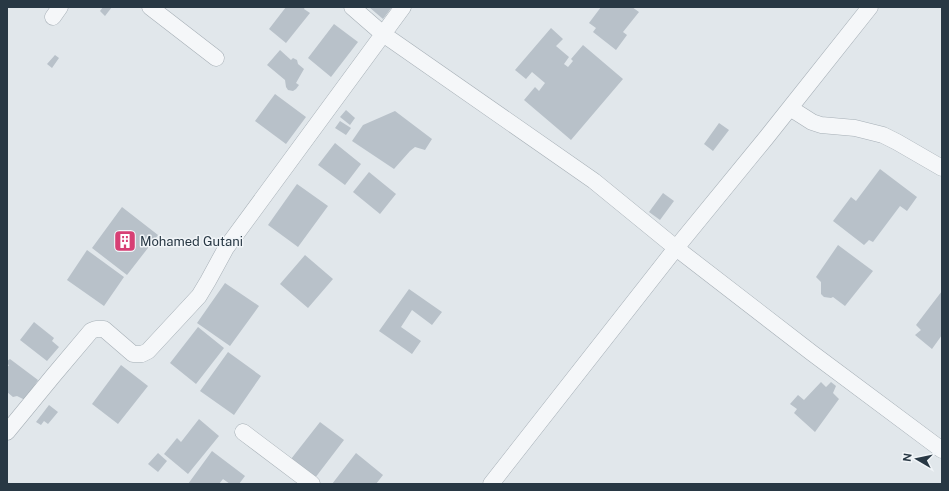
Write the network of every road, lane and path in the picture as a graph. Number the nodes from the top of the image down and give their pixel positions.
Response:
1 (150, 7) edge
2 (352, 7) edge
3 (403, 7) edge
4 (870, 7) edge
5 (383, 34) junction
6 (216, 58) dead end
7 (790, 108) junction
8 (942, 168) edge
9 (676, 248) junction
10 (7, 432) edge
11 (243, 432) dead end
12 (942, 450) edge
13 (312, 484) edge
14 (491, 484) edge

1 - 6 street
2 - 5 street
3 - 5 street
4 - 7 street
5 - 9 street
5 - 10 street
7 - 8 street
7 - 9 street
9 - 12 street
9 - 14 street
11 - 13 street

